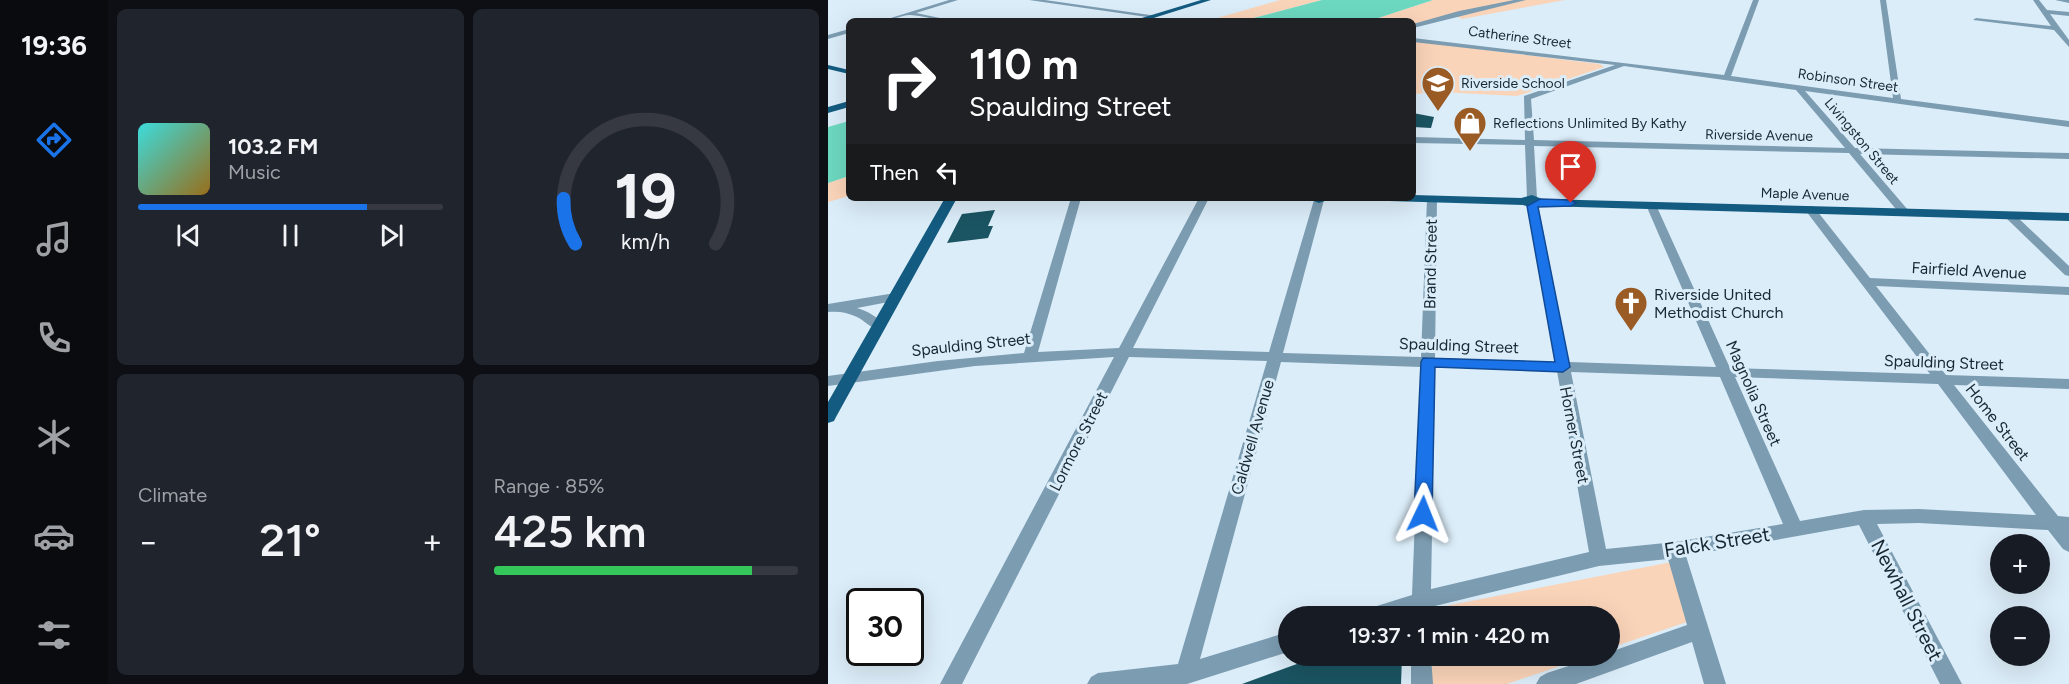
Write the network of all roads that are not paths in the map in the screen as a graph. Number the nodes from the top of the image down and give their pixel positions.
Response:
1 (955, 0) edge
2 (1032, 0) edge
3 (1070, 0) edge
4 (1208, 0) edge
5 (1523, 0) edge
6 (1756, 0) edge
7 (1883, 0) edge
8 (2036, 0) edge
9 (2058, 0) edge
10 (2069, 1) edge
11 (1059, 4) junction
12 (1118, 4) dead end
13 (1108, 10) junction
14 (2045, 12) junction
15 (909, 14) junction
16 (2069, 14) edge
17 (1154, 16) junction
18 (895, 18) edge
19 (933, 18) edge
20 (1147, 18) edge
21 (1976, 20) dead end
22 (1416, 25) edge
23 (2057, 28) junction
24 (846, 32) edge
25 (828, 37) edge
26 (1416, 40) edge
27 (2069, 45) edge
28 (1624, 64) junction
29 (828, 67) edge
30 (846, 71) edge
31 (1727, 78) junction
32 (1798, 87) junction
33 (1897, 100) junction
34 (846, 105) edge
35 (828, 110) edge
36 (2069, 124) edge
37 (1416, 140) edge
38 (1528, 143) junction
39 (1852, 151) junction
40 (2069, 156) edge
41 (1416, 199) edge
42 (1432, 199) junction
43 (949, 201) edge
44 (1075, 201) edge
45 (1202, 201) edge
46 (1318, 201) edge
47 (1532, 202) junction
48 (1651, 205) junction
49 (1810, 209) junction
50 (1904, 212) junction
51 (2009, 215) junction
52 (2069, 217) edge
53 (2069, 272) edge
54 (1868, 282) junction
55 (2069, 291) edge
56 (895, 297) junction
57 (828, 308) edge
58 (843, 308) junction
59 (878, 325) junction
60 (1123, 352) junction
61 (1030, 356) junction
62 (1275, 356) junction
63 (1428, 362) junction
64 (1563, 367) junction
65 (1725, 373) junction
66 (849, 377) junction
67 (828, 381) edge
68 (1943, 381) junction
69 (2069, 384) edge
70 (828, 417) edge
71 (1864, 517) junction
72 (2061, 523) edge
73 (1795, 530) junction
74 (2069, 544) edge
75 (1675, 550) junction
76 (1599, 558) junction
77 (1420, 606) edge
78 (1431, 606) edge
79 (1699, 630) junction
80 (1278, 645) edge
81 (1421, 666) edge
82 (1186, 674) junction
83 (951, 684) edge
84 (1098, 684) edge
85 (1422, 684) edge
86 (1547, 684) edge
87 (1715, 684) edge
88 (1951, 684) edge

1 - 15 street
2 - 11 street
3 - 11 street
4 - 17 main road
5 - 22 street
6 - 31 street
7 - 33 street
8 - 14 street
9 - 10 street
11 - 13 street
12 - 13 street
13 - 17 street
14 - 16 street
14 - 23 street
15 - 18 street
15 - 19 street
17 - 20 main road
21 - 23 street
23 - 27 street
24 - 25 street
26 - 28 street, Catherine Street
28 - 31 street, Robinson Street
28 - 38 street, Horner Street
29 - 30 main road
31 - 32 street, Robinson Street
32 - 33 street, Robinson Street
32 - 39 street, Livingston Street
33 - 36 street, Robinson Street
34 - 35 main road
37 - 38 street, Riverside Avenue
38 - 39 street, Riverside Avenue
38 - 47 street, Horner Street
39 - 40 street, Riverside Avenue
39 - 50 street, Livingston Street
41 - 42 main road, Maple Avenue
42 - 47 main road, Maple Avenue
42 - 63 street, Brand Street
43 - 56 main road
44 - 61 street
45 - 60 street, Lormore Street
46 - 62 street, Caldwell Avenue
47 - 48 main road, Maple Avenue
47 - 64 street, Horner Street
48 - 49 main road, Maple Avenue
48 - 65 street, Magnolia Street
49 - 50 main road, Maple Avenue
49 - 54 street, Home Street
50 - 51 main road, Maple Avenue
51 - 52 main road, Maple Avenue
51 - 53 street
54 - 55 street, Fairfield Avenue
54 - 68 street, Home Street
56 - 58 street
56 - 59 main road
57 - 58 street
58 - 59 street
59 - 66 main road
60 - 61 street, Spaulding Street
60 - 62 street, Spaulding Street
60 - 83 street, Lormore Street
61 - 66 street, Spaulding Street
62 - 63 street, Spaulding Street
62 - 82 street, Caldwell Avenue
63 - 64 street, Spaulding Street
63 - 77 street, Brand Street
64 - 65 street, Spaulding Street
64 - 76 street, Horner Street
65 - 68 street, Spaulding Street
65 - 73 street, Magnolia Street
66 - 67 street, Spaulding Street
66 - 70 main road
68 - 69 street, Spaulding Street
68 - 72 street, Home Street
71 - 72 street, Falck Street
71 - 73 street, Falck Street
71 - 88 street, Newhall Street
72 - 74 street, Home Street
73 - 75 street, Falck Street
75 - 76 street, Falck Street
75 - 79 street
76 - 78 street, Falck Street
79 - 86 street
79 - 87 street
80 - 82 street
81 - 85 street
82 - 84 street

